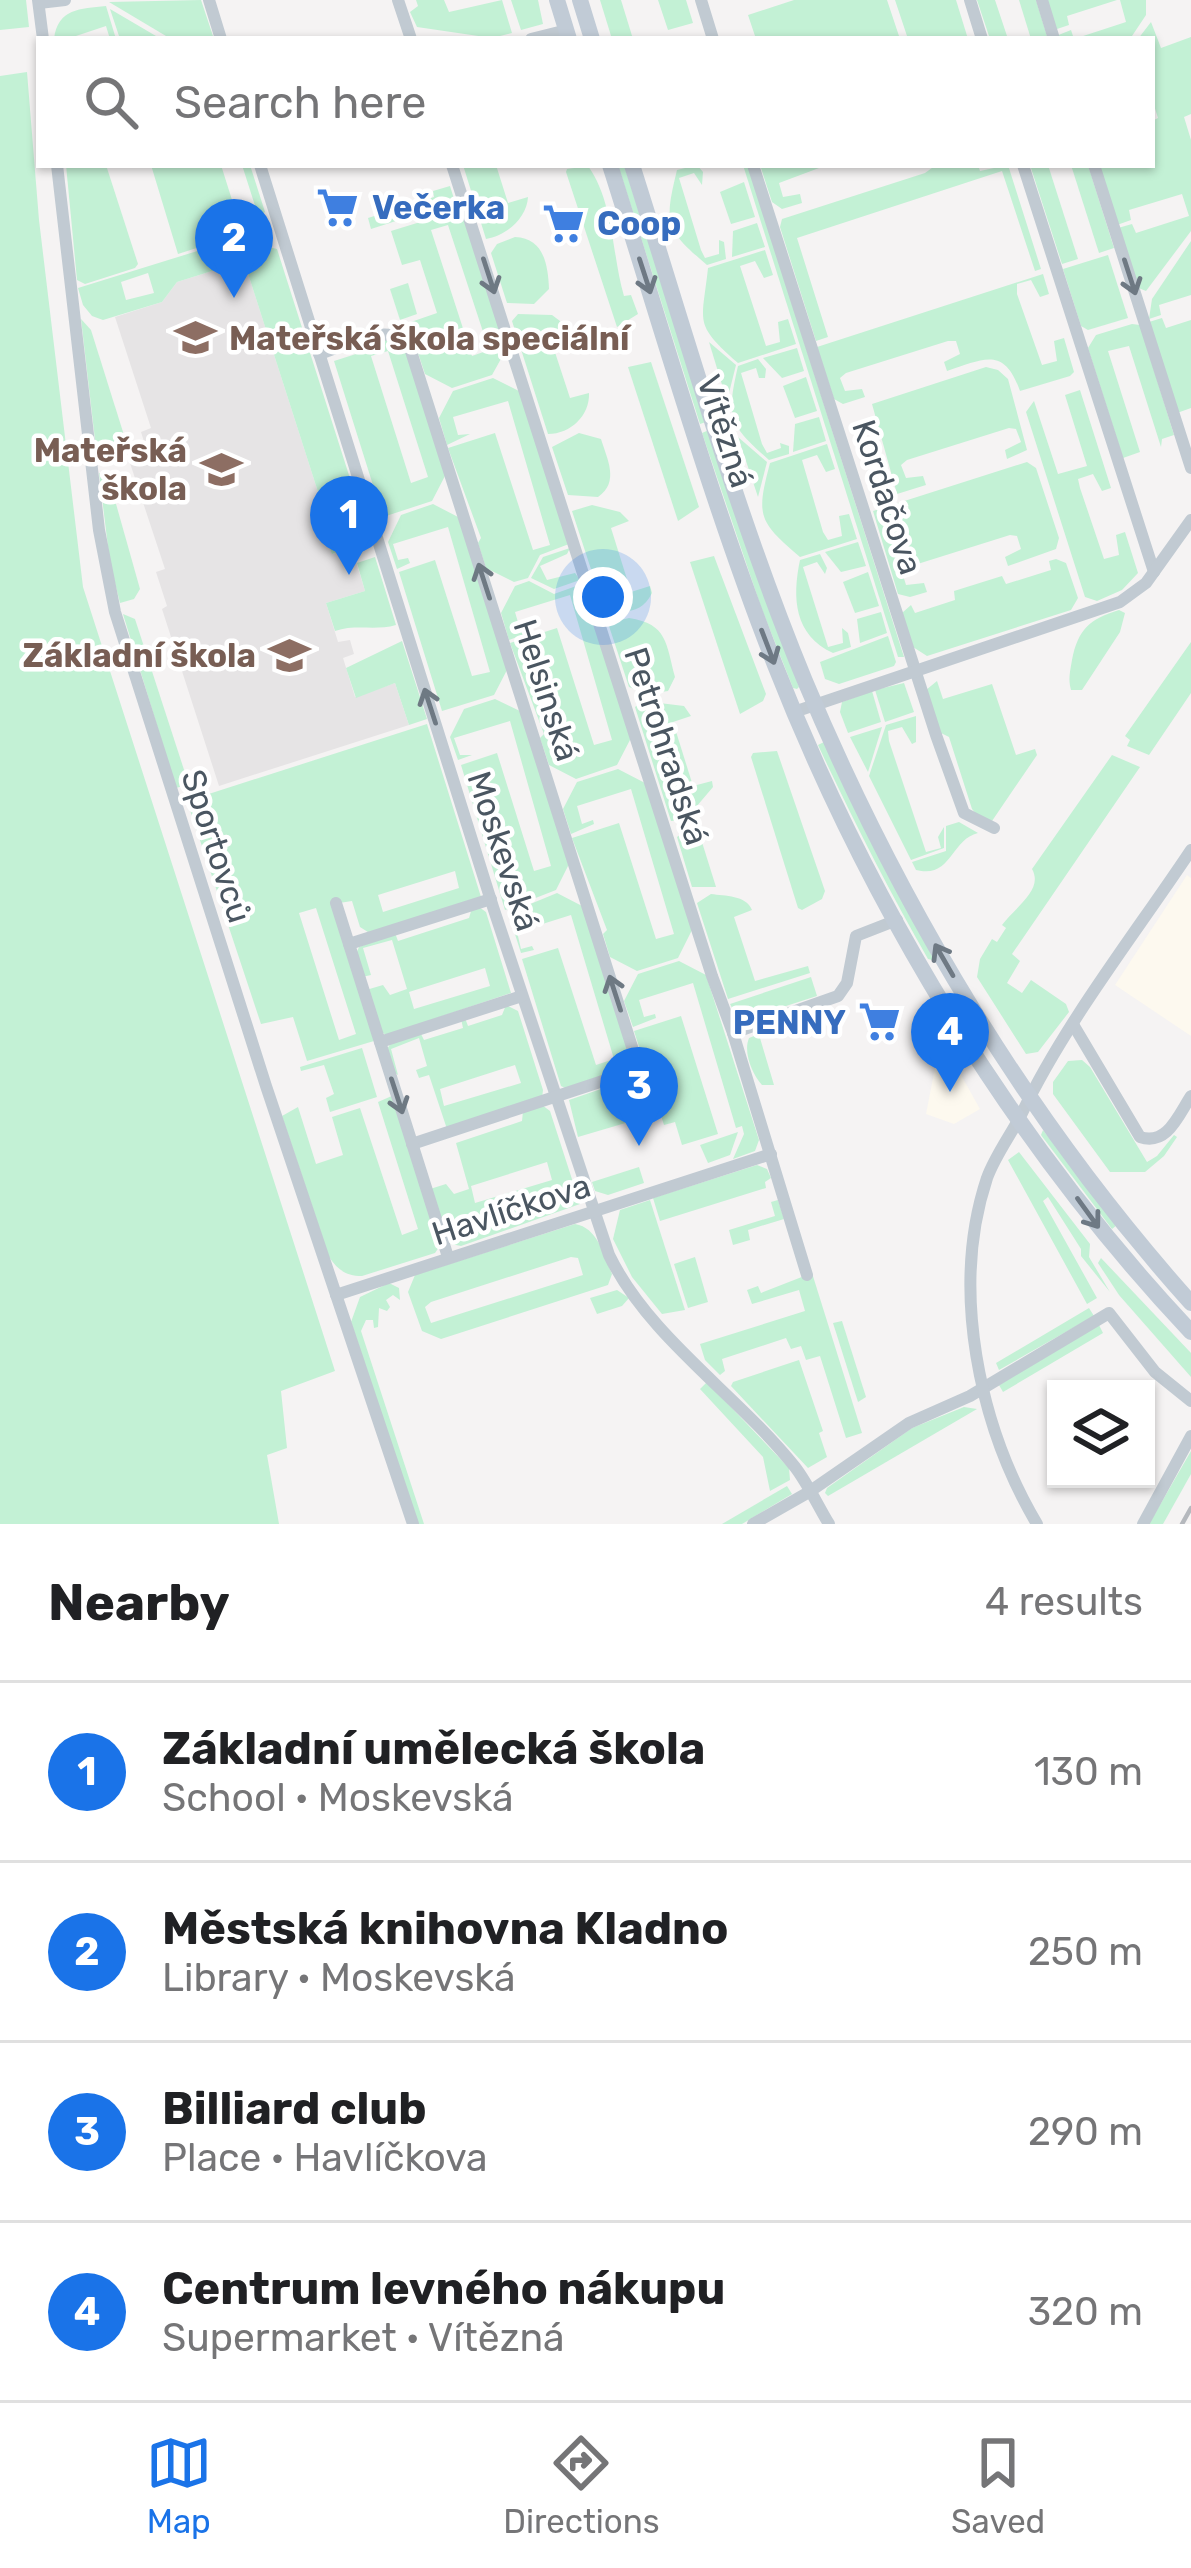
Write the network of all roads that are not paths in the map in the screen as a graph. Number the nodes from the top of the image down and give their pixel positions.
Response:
1 (65, 0) edge
2 (209, 0) edge
3 (398, 0) edge
4 (557, 0) edge
5 (580, 0) edge
6 (701, 0) edge
7 (970, 0) edge
8 (1042, 0) edge
9 (39, 2) edge
10 (590, 31) edge
11 (568, 35) edge
12 (43, 36) edge
13 (220, 36) edge
14 (410, 36) edge
15 (712, 36) edge
16 (981, 36) edge
17 (1053, 36) edge
18 (58, 168) edge
19 (261, 168) edge
20 (453, 168) edge
21 (611, 168) edge
22 (633, 168) edge
23 (754, 168) edge
24 (1024, 168) edge
25 (1095, 168) edge
26 (319, 354) junction
27 (1191, 468) edge
28 (1191, 520) edge
29 (1154, 572) junction
30 (914, 672) junction
31 (815, 703) junction
32 (794, 712) junction
33 (994, 828) dead end
34 (1191, 850) edge
35 (491, 899) junction
36 (336, 903) dead end
37 (897, 920) junction
38 (349, 944) junction
39 (522, 996) junction
40 (1074, 1026) junction
41 (734, 1033) junction
42 (380, 1042) junction
43 (1030, 1094) junction
44 (1191, 1096) edge
45 (556, 1097) junction
46 (1020, 1118) junction
47 (412, 1144) junction
48 (771, 1154) junction
49 (592, 1211) junction
50 (448, 1256) junction
51 (807, 1275) dead end
52 (337, 1295) junction
53 (1191, 1303) edge
54 (1191, 1332) edge
55 (984, 1388) junction
56 (1191, 1400) edge
57 (1191, 1436) edge
58 (809, 1492) junction
59 (413, 1524) edge
60 (753, 1524) edge
61 (829, 1524) edge
62 (1037, 1524) edge
63 (1143, 1524) edge

1 - 9 street
2 - 13 street
3 - 14 street
4 - 11 main road
5 - 10 main road
6 - 15 street
7 - 16 street
8 - 17 street
9 - 12 street
10 - 11 main road
18 - 52 street, Sportovců
19 - 26 street, Moskevská
20 -> 41 street, Petrohradská
21 -> 32 main road, Vítězná
22 - 31 main road, Vítězná
23 - 30 street, Kordačova
24 - 29 street
25 -> 27 street
35 -> 26 street, Moskevská
45 -> 26 street, Helsinská
28 - 29 street
29 - 30 street
30 - 31 street
30 - 33 street, Kordačova
31 - 32 street
43 -> 31 main road, Vítězná
32 - 37 main road, Vítězná
34 - 40 street
35 - 38 street
35 - 39 street, Moskevská
36 - 38 street
37 - 41 street
37 - 46 main road, Vítězná
38 - 42 street
39 - 42 street
39 - 45 street, Moskevská
40 - 43 street
40 - 44 street
41 - 48 street, Petrohradská
42 -> 47 street
43 - 46 street
43 - 53 main road, Vítězná
45 - 47 street
45 - 49 street, Moskevská
46 -> 54 main road, Vítězná
46 - 55 street
47 - 50 street
48 - 49 street, Havlíčkova
48 - 51 street, Petrohradská
49 - 50 street, Havlíčkova
49 - 58 street, Moskevská
50 - 52 street, Havlíčkova
52 - 59 street, Sportovců
55 - 56 street
55 - 58 street
55 - 62 street
57 - 63 street
58 - 60 street
58 - 61 street, Moskevská

